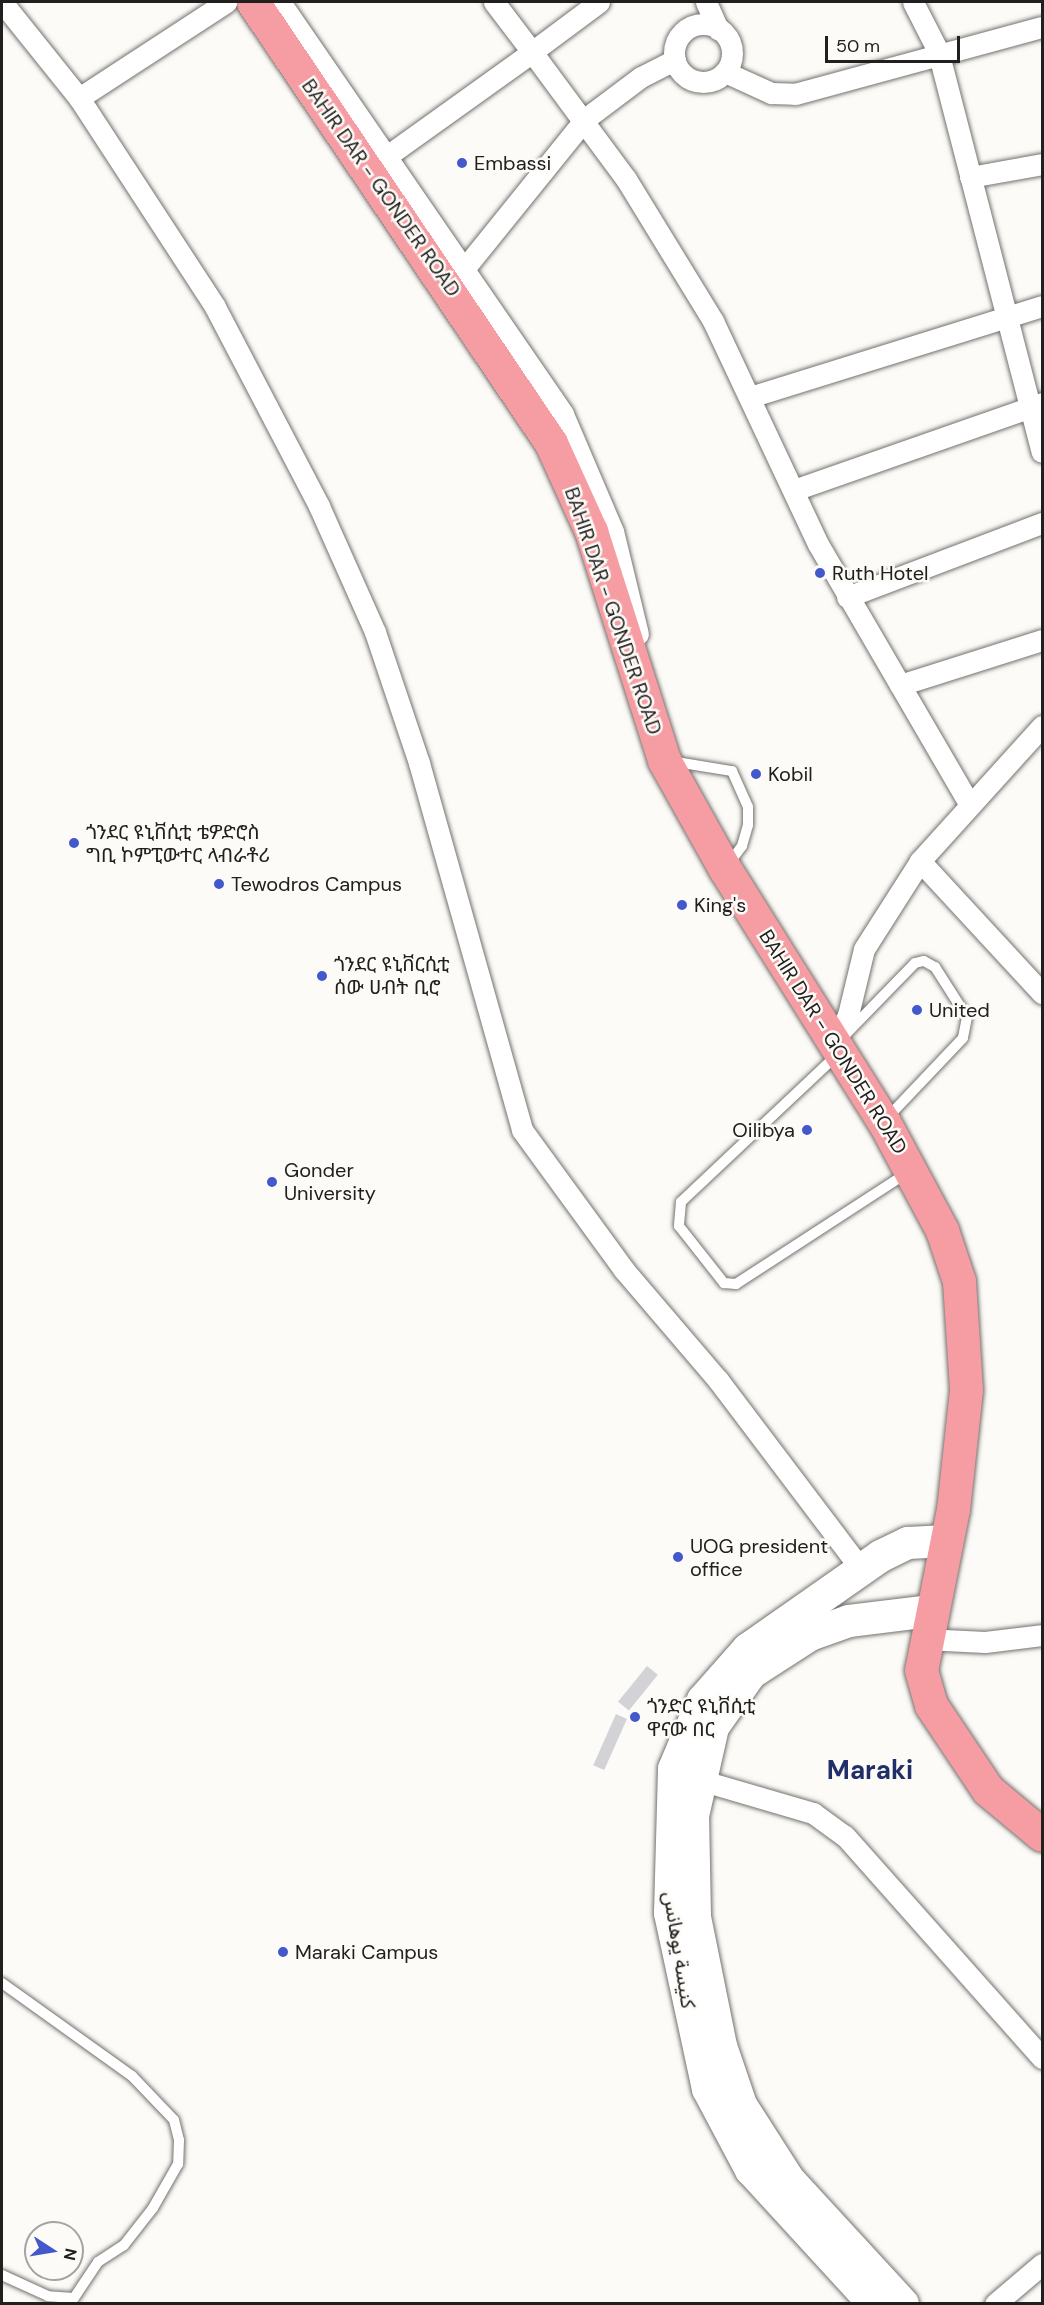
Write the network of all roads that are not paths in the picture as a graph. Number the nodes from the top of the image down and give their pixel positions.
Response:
1 (2, 2) edge
2 (226, 2) edge
3 (253, 2) edge
4 (280, 2) edge
5 (494, 2) edge
6 (599, 2) edge
7 (706, 2) edge
8 (913, 2) edge
9 (1042, 27) edge
10 (718, 29) junction
11 (938, 51) junction
12 (532, 52) junction
13 (675, 60) junction
14 (724, 72) junction
15 (80, 98) junction
16 (585, 119) junction
17 (387, 156) junction
18 (1042, 164) edge
19 (970, 177) junction
20 (464, 269) junction
21 (1042, 306) edge
22 (1006, 314) junction
23 (750, 396) junction
24 (1036, 404) edge
25 (1042, 452) edge
26 (794, 490) junction
27 (1042, 523) edge
28 (847, 597) junction
29 (1042, 640) edge
30 (900, 685) junction
31 (640, 696) junction
32 (1042, 726) edge
33 (664, 760) junction
34 (968, 802) junction
35 (920, 861) junction
36 (725, 869) junction
37 (1042, 993) edge
38 (836, 1050) junction
39 (884, 1122) junction
40 (912, 1170) junction
41 (946, 1540) junction
42 (871, 1562) junction
43 (927, 1625) junction
44 (1042, 1635) edge
45 (731, 1679) junction
46 (700, 1780) junction
47 (1042, 1835) edge
48 (682, 1904) junction
49 (2, 1983) edge
50 (1042, 2058) edge
51 (1042, 2264) edge
52 (2, 2275) edge
53 (67, 2302) edge
54 (874, 2304) edge
55 (903, 2304) edge
56 (995, 2304) edge

1 - 15 street
2 - 15 street
3 - 31 highway, BAHIR DAR - GONDER ROAD
4 - 17 street
5 - 12 street
6 - 12 street
7 - 10 street
8 - 11 street
9 - 11 street
10 - 13 street
10 - 14 street
11 - 14 street
11 - 19 street
12 - 16 street
12 - 17 street
13 - 14 street
13 - 16 street
15 - 42 street
16 - 20 street
16 - 23 street
17 - 20 street
18 - 19 street
19 - 22 street
20 - 31 street
21 - 22 street
22 - 23 street
22 - 24 street
23 - 26 street
24 - 25 street
24 - 26 street
26 - 28 street
27 - 28 street
28 - 30 street
29 - 30 street
30 - 34 street
31 - 33 highway, BAHIR DAR - GONDER ROAD
32 - 34 street
33 - 36 highway, BAHIR DAR - GONDER ROAD
33 - 36 lane
34 - 35 street
35 - 37 street
35 - 38 street
36 - 38 highway, BAHIR DAR - GONDER ROAD
38 - 39 highway, BAHIR DAR - GONDER ROAD
38 - 39 lane
38 - 40 lane
39 - 40 highway, BAHIR DAR - GONDER ROAD
40 - 41 highway, BAHIR DAR - GONDER ROAD
41 - 42 street, كنيسة يوهانس
41 - 43 highway, BAHIR DAR - GONDER ROAD
42 - 45 street, كنيسة يوهانس
43 - 44 street
43 - 45 street
43 - 47 highway, BAHIR DAR - GONDER ROAD
45 - 46 street
45 - 48 street, كنيسة يوهانس
46 - 48 street
46 - 50 street
48 - 54 street, كنيسة يوهانس
48 - 55 street
49 - 53 lane
51 - 56 street
52 - 53 lane

